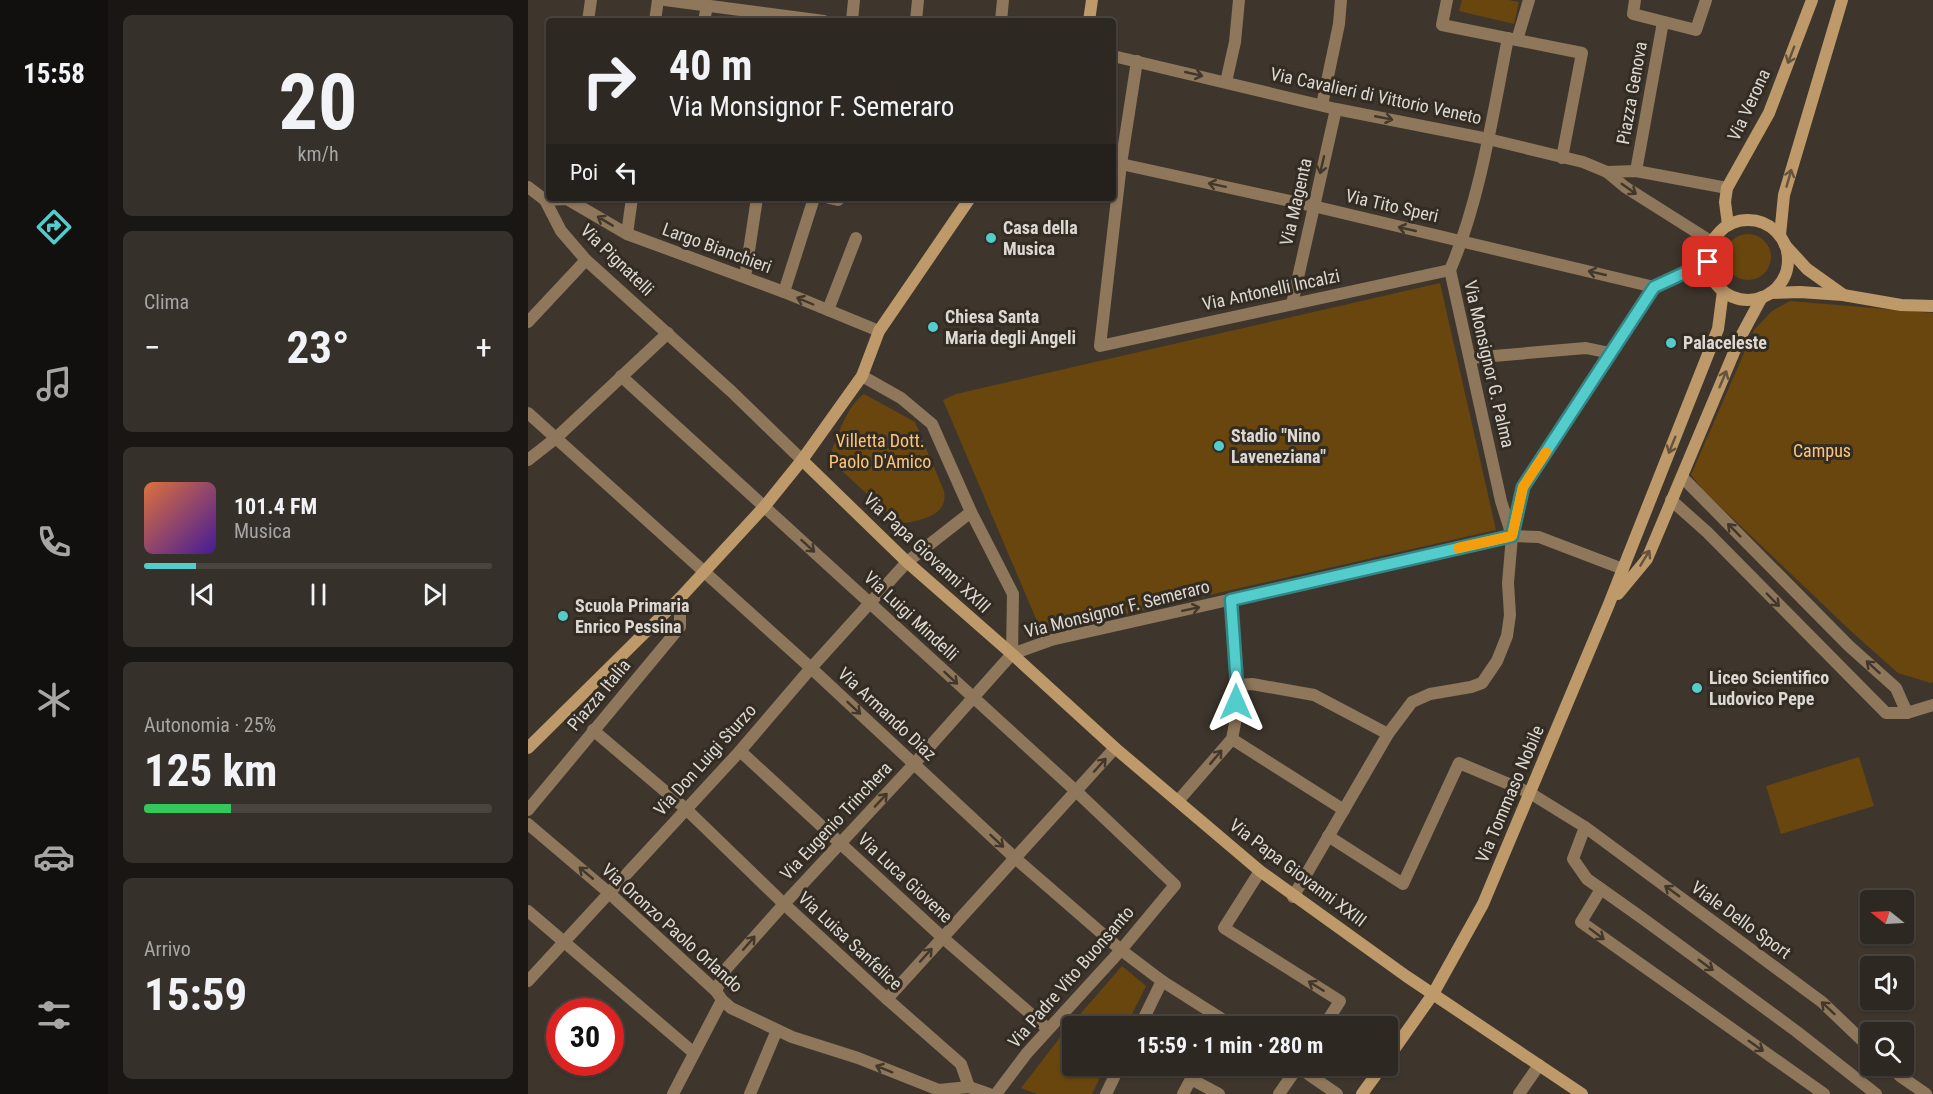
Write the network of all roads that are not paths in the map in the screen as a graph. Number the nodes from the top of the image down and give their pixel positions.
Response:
1 (591, 0) edge
2 (658, 0) edge
3 (665, 0) edge
4 (679, 0) edge
5 (854, 0) edge
6 (918, 0) edge
7 (1003, 0) edge
8 (1092, 0) edge
9 (1239, 0) edge
10 (1341, 0) edge
11 (1447, 0) edge
12 (1529, 0) edge
13 (1635, 0) edge
14 (1706, 0) edge
15 (1812, 0) edge
16 (1842, 0) edge
17 (707, 6) junction
18 (588, 18) edge
19 (655, 18) edge
20 (705, 18) edge
21 (776, 18) edge
22 (852, 18) edge
23 (916, 18) edge
24 (1001, 18) edge
25 (1089, 18) edge
26 (1663, 22) junction
27 (1513, 39) junction
28 (1116, 57) edge
29 (1137, 61) junction
30 (1226, 82) junction
31 (1322, 105) junction
32 (1336, 108) junction
33 (1116, 124) edge
34 (1126, 126) junction
35 (1488, 139) junction
36 (1562, 158) junction
37 (1121, 164) junction
38 (1636, 171) junction
39 (1607, 172) junction
40 (528, 188) edge
41 (1727, 188) junction
42 (545, 200) joint
43 (572, 201) edge
44 (632, 201) edge
45 (757, 201) edge
46 (813, 201) edge
47 (968, 201) edge
48 (1313, 206) junction
49 (1728, 225) junction
50 (627, 234) junction
51 (856, 238) dead end
52 (1782, 240) junction
53 (1462, 241) junction
54 (1712, 242) junction
55 (586, 260) junction
56 (1708, 262) junction
57 (1450, 270) junction
58 (745, 277) junction
59 (1654, 287) junction
60 (1723, 291) junction
61 (784, 292) junction
62 (1766, 295) junction
63 (1842, 295) junction
64 (1292, 304) junction
65 (1933, 306) edge
66 (828, 310) junction
67 (528, 322) edge
68 (665, 331) junction
69 (879, 331) junction
70 (1610, 352) junction
71 (1470, 358) junction
72 (621, 376) junction
73 (862, 376) junction
74 (528, 413) edge
75 (556, 438) junction
76 (528, 460) edge
77 (802, 460) junction
78 (1682, 477) junction
79 (1671, 500) junction
80 (764, 507) junction
81 (970, 512) junction
82 (1512, 536) junction
83 (907, 562) junction
84 (1623, 569) junction
85 (704, 572) junction
86 (680, 598) junction
87 (1231, 600) junction
88 (871, 603) junction
89 (1609, 604) junction
90 (1012, 654) junction
91 (811, 668) junction
92 (1237, 685) junction
93 (972, 697) junction
94 (1933, 705) edge
95 (1907, 713) junction
96 (593, 730) junction
97 (1388, 734) junction
98 (1232, 739) junction
99 (528, 748) edge
100 (1115, 748) junction
101 (741, 751) junction
102 (914, 764) junction
103 (1077, 792) junction
104 (1530, 793) junction
105 (1178, 801) junction
106 (686, 808) junction
107 (528, 810) edge
108 (1344, 810) junction
109 (528, 824) edge
110 (1585, 827) junction
111 (1328, 836) junction
112 (840, 843) junction
113 (1015, 858) junction
114 (1260, 871) junction
115 (1175, 885) joint
116 (1601, 889) junction
117 (608, 892) junction
118 (1293, 897) junction
119 (783, 903) junction
120 (528, 911) edge
121 (942, 937) junction
122 (564, 942) junction
123 (1121, 950) junction
124 (528, 981) edge
125 (1162, 981) junction
126 (1433, 994) junction
127 (719, 995) junction
128 (887, 999) junction
129 (1145, 1016) edge
130 (1217, 1016) edge
131 (1330, 1016) edge
132 (1048, 1029) junction
133 (777, 1030) junction
134 (1860, 1038) edge
135 (1398, 1044) edge
136 (694, 1053) junction
137 (1539, 1065) junction
138 (1115, 1076) edge
139 (1291, 1076) edge
140 (1312, 1076) edge
141 (1375, 1076) edge
142 (1901, 1076) edge
143 (969, 1087) junction
144 (938, 1092) edge
145 (1918, 1092) edge
146 (673, 1094) edge
147 (750, 1094) edge
148 (989, 1094) edge
149 (996, 1094) edge
150 (1106, 1094) edge
151 (1183, 1094) edge
152 (1218, 1094) edge
153 (1279, 1094) edge
154 (1337, 1094) edge
155 (1362, 1094) edge
156 (1519, 1094) edge
157 (1582, 1094) edge
158 (1824, 1094) edge
159 (1876, 1094) edge

1 - 18 street
2 - 19 street
3 - 4 street
4 - 17 street
5 - 22 street
6 - 23 street
7 - 24 street
8 - 25 street
9 - 30 street
10 - 31 street
11 - 27 street
12 - 27 street
13 - 26 street, Piazza Genova
14 - 26 street, Piazza Genova
15 -> 41 street, Via Verona
52 -> 16 street
17 - 20 street
17 - 21 street
26 - 38 street, Piazza Genova
27 - 35 street
27 - 36 street
28 - 29 street, Via Cavalieri di Vittorio Veneto
29 -> 30 street, Via Cavalieri di Vittorio Veneto
29 - 34 street
30 - 31 street, Via Cavalieri di Vittorio Veneto
31 - 32 street, Via Cavalieri di Vittorio Veneto
32 -> 35 street, Via Cavalieri di Vittorio Veneto
32 -> 48 street, Via Magenta
33 - 34 street
34 - 37 street
35 - 36 street, Via Cavalieri di Vittorio Veneto
35 - 53 street
36 - 39 street, Via Cavalieri di Vittorio Veneto
48 -> 37 street, Via Tito Speri
37 - 64 street, Via Antonelli Incalzi
38 - 39 street, Via Cavalieri di Vittorio Veneto
38 - 41 street, Via Cavalieri di Vittorio Veneto
39 -> 54 street, Via Cavalieri di Vittorio Veneto
40 - 42 street, Via Pignatelli
41 - 49 street, Via Verona
42 - 55 street, Via Pignatelli
50 -> 43 street, Largo Bianchieri
44 - 50 street
45 - 58 street
46 - 61 street
47 - 69 street, Piazza Italia
53 -> 48 street, Via Tito Speri
48 - 64 street, Via Magenta
49 - 52 street
49 - 54 street
50 - 58 street, Largo Bianchieri
51 - 66 street
52 - 62 street
52 - 63 street
53 - 57 street
59 -> 53 street, Via Tito Speri
54 - 56 street
55 - 67 street
55 - 68 street, Via Pignatelli
56 - 59 street
56 - 60 street
57 - 64 street, Via Antonelli Incalzi
57 - 71 street, Via Monsignor G. Palma
58 - 61 street, Largo Bianchieri
59 - 70 street, Via Monsignor G. Palma
60 - 62 street
60 -> 84 street, Via Tommaso Nobile
66 -> 61 street, Largo Bianchieri
62 - 63 street
78 -> 62 street, Via Tommaso Nobile
63 - 65 street
66 - 69 street, Largo Bianchieri
68 - 72 street
68 - 77 street, Via Papa Giovanni XXIII
69 - 73 street, Piazza Italia
70 - 71 street
70 - 82 street, Via Monsignor G. Palma
71 - 82 street, Via Monsignor G. Palma
72 - 75 street
72 - 80 street, Via Luigi Mindelli
73 - 77 street, Piazza Italia
73 - 81 street, Via Papa Giovanni XXIII
74 - 75 street, Via Armando Diaz
75 - 76 street
75 - 85 street, Via Armando Diaz
77 - 80 street, Piazza Italia
77 - 83 street, Via Papa Giovanni XXIII
78 - 79 street, Via Tommaso Nobile
95 -> 78 street
89 -> 79 street, Via Tommaso Nobile
79 -> 95 street
80 - 85 street, Piazza Italia
80 -> 88 street, Via Luigi Mindelli
81 - 83 street, Via Don Luigi Sturzo
81 - 90 street, Via Papa Giovanni XXIII
82 - 84 street, Via Monsignor F. Semeraro
82 - 87 street, Via Monsignor F. Semeraro
82 - 97 street, Via Monsignor G. Palma
83 - 88 street, Via Don Luigi Sturzo
83 - 90 street, Via Papa Giovanni XXIII
84 - 89 street, Via Tommaso Nobile
85 - 86 street, Piazza Italia
85 - 91 street, Via Armando Diaz
86 - 96 street, Piazza Italia
86 - 99 street, Piazza Italia
90 -> 87 street, Via Monsignor F. Semeraro
87 - 92 street
88 - 91 street, Via Don Luigi Sturzo
88 -> 93 street, Via Luigi Mindelli
89 - 104 street, Via Tommaso Nobile
90 - 93 street, Via Eugenio Trinchera
90 - 100 street, Via Papa Giovanni XXIII
91 - 101 street, Via Don Luigi Sturzo
91 -> 102 street, Via Armando Diaz
92 - 97 street
92 - 98 street
93 - 102 street, Via Eugenio Trinchera
93 - 103 street, Via Luigi Mindelli
94 - 95 street
96 - 106 street, Via Luisa Sanfelice
96 - 107 street, Piazza Italia
97 - 108 street, Via Monsignor G. Palma
105 -> 98 street
98 - 108 street
103 -> 100 street
100 - 105 street, Via Papa Giovanni XXIII
101 - 106 street, Via Don Luigi Sturzo
101 - 112 street, Via Luca Giovene
112 -> 102 street, Via Eugenio Trinchera
102 -> 113 street, Via Armando Diaz
103 - 113 street
103 - 115 street, Via Luigi Mindelli
104 - 110 street, Viale Dello Sport
104 - 111 street, Viale Dello Sport
104 - 126 street, Via Tommaso Nobile
105 - 114 street, Via Papa Giovanni XXIII
106 - 117 street, Via Don Luigi Sturzo
106 - 119 street, Via Luisa Sanfelice
108 - 111 street, Via Monsignor G. Palma
117 -> 109 street, Via Oronzo Paolo Orlando
110 - 116 street
134 -> 110 street, Viale Dello Sport
111 - 118 street, Via Monsignor G. Palma
112 - 119 street, Via Eugenio Trinchera
112 - 121 street, Via Luca Giovene
113 - 121 street
113 - 123 street, Via Armando Diaz
114 - 118 street, Via Papa Giovanni XXIII
131 -> 114 street
115 - 123 street, Via Padre Vito Buonsanto
116 -> 158 street
116 -> 159 street
117 - 122 street, Via Don Luigi Sturzo
117 - 127 street, Via Oronzo Paolo Orlando
118 - 126 street, Via Papa Giovanni XXIII
127 -> 119 street, Via Eugenio Trinchera
119 - 128 street, Via Luisa Sanfelice
120 - 122 street
128 -> 121 street
121 - 132 street, Via Luca Giovene
122 - 124 street, Via Don Luigi Sturzo
122 - 136 street
123 - 125 street, Via Armando Diaz
123 - 132 street, Via Padre Vito Buonsanto
125 - 129 street
125 - 130 street, Via Armando Diaz
126 - 135 street, Via Tommaso Nobile
126 - 137 street, Via Papa Giovanni XXIII
127 - 133 street, Via Oronzo Paolo Orlando
127 - 136 street, Via Eugenio Trinchera
128 - 143 street, Via Luisa Sanfelice
132 - 149 street, Via Padre Vito Buonsanto
144 -> 133 street, Via Oronzo Paolo Orlando
133 - 147 street
136 - 146 street, Via Eugenio Trinchera
137 - 156 street
137 - 157 street, Via Papa Giovanni XXIII
138 - 150 street
139 - 153 street
140 - 154 street
141 - 155 street
142 - 145 street
143 - 144 street
143 - 148 street
151 - 152 street

